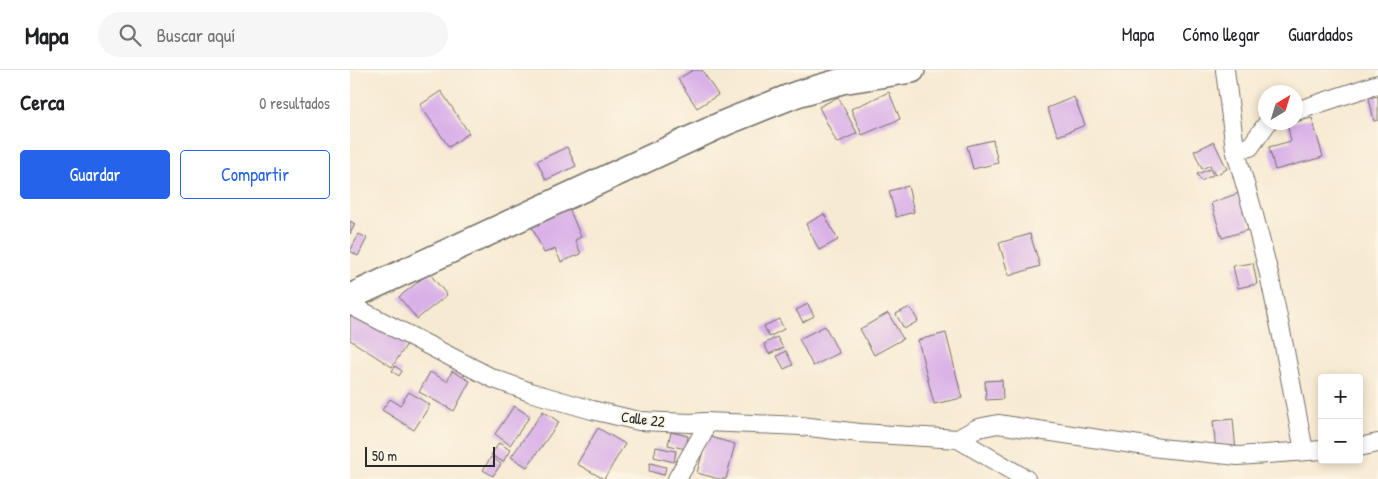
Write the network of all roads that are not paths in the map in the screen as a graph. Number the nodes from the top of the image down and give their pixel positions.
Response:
1 (912, 70) edge
2 (1225, 70) edge
3 (1378, 84) edge
4 (1303, 109) edge
5 (1262, 130) edge
6 (1235, 149) junction
7 (350, 297) edge
8 (350, 305) edge
9 (706, 422) junction
10 (958, 439) junction
11 (1378, 443) edge
12 (1363, 446) edge
13 (1313, 450) edge
14 (677, 479) edge
15 (1026, 479) edge

1 - 7 street
2 - 6 street
3 - 4 street
5 - 6 street
6 - 13 street
8 - 9 street, Calle 22
9 - 10 street, Calle 22
9 - 14 street
10 - 13 street
10 - 15 street
11 - 12 street

